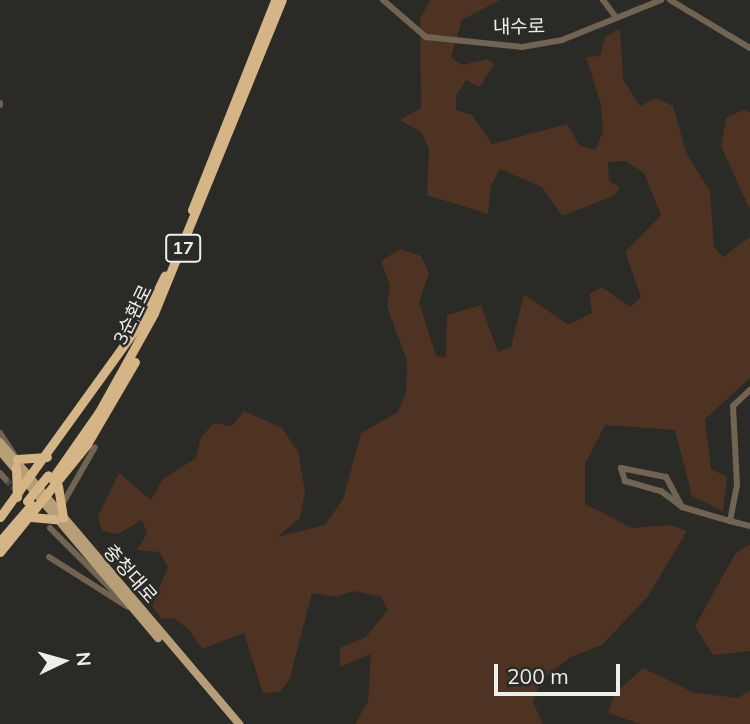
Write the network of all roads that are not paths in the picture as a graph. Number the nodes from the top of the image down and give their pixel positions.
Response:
1 (275, 0) edge
2 (282, 0) edge
3 (383, 0) edge
4 (603, 0) edge
5 (661, 0) edge
6 (670, 0) edge
7 (615, 16) junction
8 (750, 48) edge
9 (151, 304) junction
10 (750, 390) edge
11 (0, 433) edge
12 (0, 442) edge
13 (95, 447) dead end
14 (0, 451) edge
15 (49, 457) junction
16 (16, 463) junction
17 (0, 473) edge
18 (33, 478) junction
19 (6, 480) dead end
20 (40, 494) junction
21 (682, 507) junction
22 (0, 517) edge
23 (30, 518) junction
24 (60, 519) junction
25 (730, 521) junction
26 (750, 526) edge
27 (50, 527) dead end
28 (0, 533) edge
29 (0, 541) edge
30 (0, 552) edge
31 (93, 555) junction
32 (49, 557) dead end
33 (125, 603) junction
34 (233, 724) edge
35 (239, 724) edge

1 - 9 highway, 3순환로 / 17
2 - 20 highway, 3순환로 / 17
3 - 7 street, 내수로
4 - 7 street
5 - 7 street, 내수로
6 - 8 street
9 - 15 highway
9 - 20 highway, 3순환로 / 17
10 - 25 street
11 - 16 street
12 - 16 main road, 충청대로
13 - 31 street
14 - 16 main road, 충청대로
15 - 16 highway
15 - 18 highway
16 - 18 main road, 충청대로
16 - 20 highway
17 - 19 street
18 - 20 highway
18 - 20 highway
18 - 20 main road, 충청대로
20 - 22 highway
20 - 23 highway
20 - 24 highway
20 - 24 main road, 충청대로
20 - 28 highway, 3순환로 / 17
20 - 29 highway, 3순환로 / 17
21 - 21 street
21 - 25 street
23 - 24 highway
23 - 30 highway
24 - 31 main road, 충청대로
24 - 33 main road, 충청대로
25 - 26 street
27 - 33 street
31 - 35 main road, 충청대로
32 - 33 street
33 - 34 main road, 충청대로

